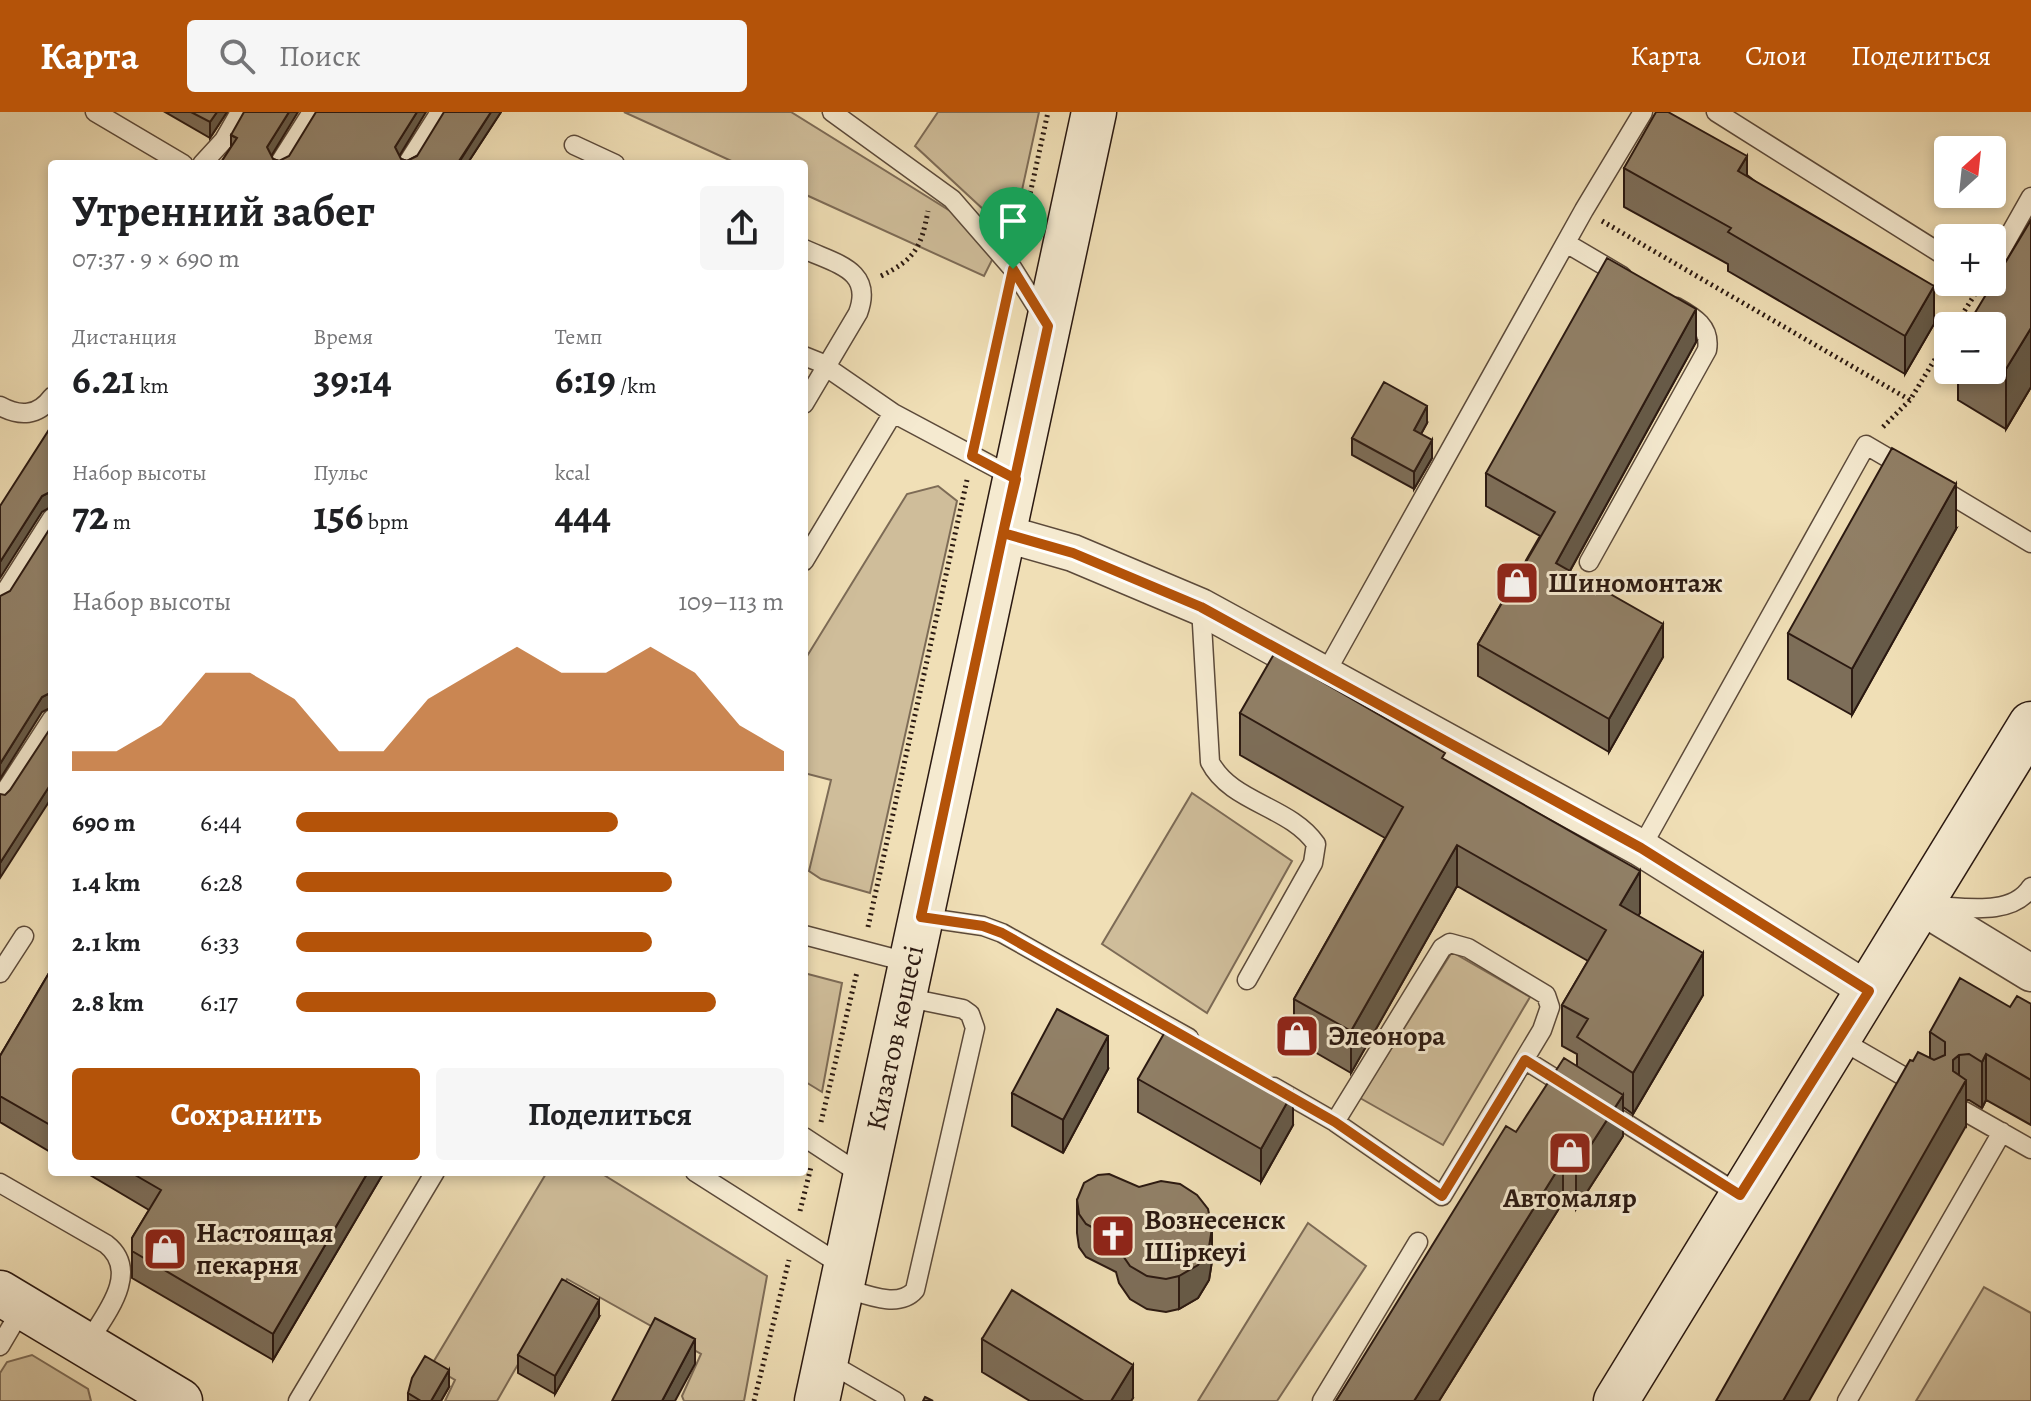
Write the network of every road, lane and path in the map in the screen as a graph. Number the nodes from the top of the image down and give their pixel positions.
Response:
1 (95, 112) edge
2 (240, 112) edge
3 (312, 112) edge
4 (440, 112) edge
5 (832, 112) edge
6 (1048, 112) edge
7 (1094, 112) edge
8 (1643, 112) edge
9 (1716, 112) edge
10 (574, 145) dead end
11 (176, 160) edge
12 (206, 160) edge
13 (282, 160) edge
14 (410, 160) edge
15 (606, 160) edge
16 (915, 172) junction
17 (2031, 197) edge
18 (1584, 210) junction
19 (2006, 241) edge
20 (1566, 243) junction
21 (1934, 249) edge
22 (808, 251) edge
23 (1013, 269) junction
24 (862, 286) junction
25 (1048, 326) junction
26 (808, 358) edge
27 (1934, 361) edge
28 (825, 369) junction
29 (808, 397) edge
30 (1910, 400) junction
31 (48, 401) edge
32 (0, 406) edge
33 (893, 413) junction
34 (1866, 445) junction
35 (972, 456) junction
36 (1016, 479) junction
37 (48, 524) edge
38 (1003, 533) junction
39 (2031, 543) edge
40 (808, 554) edge
41 (1589, 562) dead end
42 (0, 600) edge
43 (1201, 607) junction
44 (1325, 674) junction
45 (2031, 724) edge
46 (48, 725) edge
47 (0, 799) edge
48 (1641, 848) junction
49 (2031, 887) edge
50 (1921, 906) junction
51 (921, 917) junction
52 (24, 936) dead end
53 (808, 936) edge
54 (863, 949) junction
55 (0, 973) edge
56 (2031, 973) edge
57 (908, 980) junction
58 (1247, 980) dead end
59 (1869, 991) junction
60 (1839, 1039) junction
61 (1210, 1049) edge
62 (1525, 1060) junction
63 (1260, 1079) edge
64 (1935, 1094) edge
65 (1964, 1111) dead end
66 (1335, 1122) junction
67 (2002, 1132) junction
68 (810, 1142) edge
69 (2031, 1149) edge
70 (433, 1176) edge
71 (701, 1176) edge
72 (804, 1176) edge
73 (865, 1177) junction
74 (0, 1183) edge
75 (1740, 1195) junction
76 (794, 1235) junction
77 (1418, 1242) dead end
78 (844, 1278) junction
79 (12, 1300) edge
80 (87, 1344) junction
81 (0, 1346) edge
82 (822, 1381) edge
83 (180, 1401) edge
84 (298, 1401) edge
85 (754, 1401) edge
86 (895, 1401) edge
87 (1322, 1401) edge
88 (1616, 1401) edge
89 (1847, 1401) edge

1 - 11 lane
2 - 12 lane
3 - 13 lane
4 - 14 lane
5 - 16 lane
6 - 23 path
7 - 25 main road, Кизатов көшесі
8 - 18 lane
9 - 21 lane
10 - 15 lane
16 - 23 lane
16 - 24 path
17 - 19 lane
18 - 20 lane
18 - 30 path
20 - 41 lane
20 - 44 lane
22 - 24 lane
23 - 25 lane
23 - 35 path
24 - 28 lane
25 - 36 main road, Кизатов көшесі
26 - 28 lane
27 - 30 path
28 - 29 lane
28 - 33 lane
30 - 34 path
31 - 32 lane
33 - 35 lane
33 - 40 lane
34 - 39 lane
34 - 48 lane
35 - 36 lane
35 - 54 path
36 - 38 main road, Кизатов көшесі
37 - 42 lane
38 - 43 street
38 - 51 main road, Кизатов көшесі
43 - 44 street
43 - 58 lane
44 - 48 street
45 - 50 main road
46 - 47 lane
48 - 59 street
49 - 50 lane
50 - 56 street
50 - 59 main road
51 - 57 main road, Кизатов көшесі
51 - 61 lane
52 - 55 lane
53 - 54 lane
54 - 57 lane
54 - 68 path
57 - 73 main road, Кизатов көшесі
57 - 78 lane
59 - 60 main road
60 - 64 lane
60 - 75 main road
62 - 66 lane
62 - 66 lane
62 - 75 lane
63 - 66 lane
65 - 67 lane
67 - 69 lane
67 - 89 lane
68 - 73 lane
70 - 84 lane
71 - 76 lane
72 - 76 path
73 - 78 main road, Кизатов көшесі
74 - 80 lane
75 - 88 main road
76 - 78 lane
76 - 85 path
77 - 87 lane
78 - 82 main road, Кизатов көшесі
79 - 80 main road
79 - 81 lane
80 - 83 main road
82 - 86 lane

